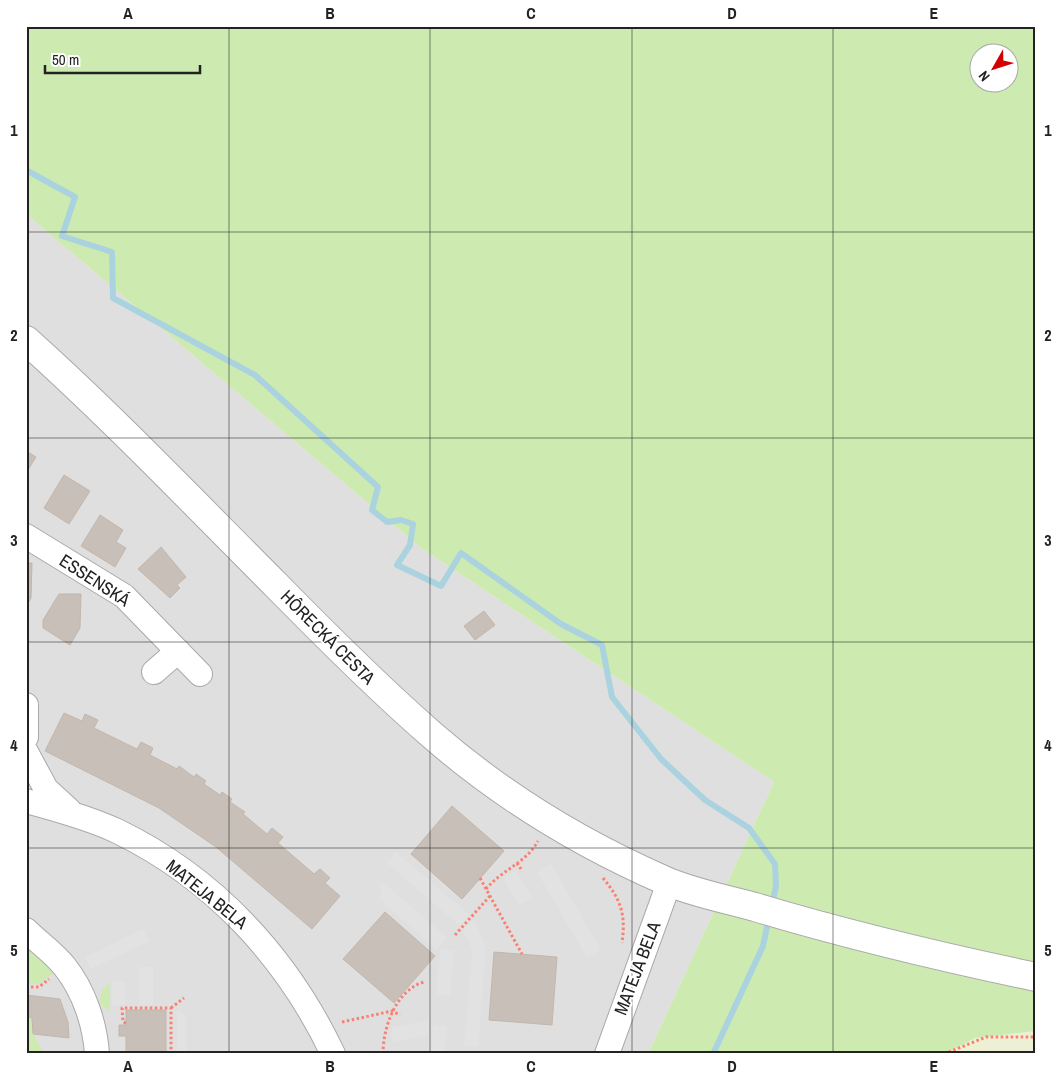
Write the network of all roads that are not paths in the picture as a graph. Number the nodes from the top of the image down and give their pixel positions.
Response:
1 (26, 340) edge
2 (26, 536) edge
3 (178, 650) junction
4 (154, 672) dead end
5 (200, 674) dead end
6 (26, 705) edge
7 (26, 737) edge
8 (26, 752) edge
9 (29, 808) edge
10 (76, 816) junction
11 (670, 883) junction
12 (26, 930) edge
13 (1036, 977) edge
14 (97, 1054) edge
15 (333, 1054) edge
16 (607, 1054) edge

1 - 11 street, HÔRECKÁ CESTA
2 - 3 street, ESSENSKÁ
3 - 4 street
3 - 5 street, ESSENSKÁ
6 - 7 street
8 - 10 street
9 - 10 street, MATEJA BELA
10 - 15 street, MATEJA BELA
11 - 13 street, HÔRECKÁ CESTA
11 - 16 street, MATEJA BELA
12 - 14 street

